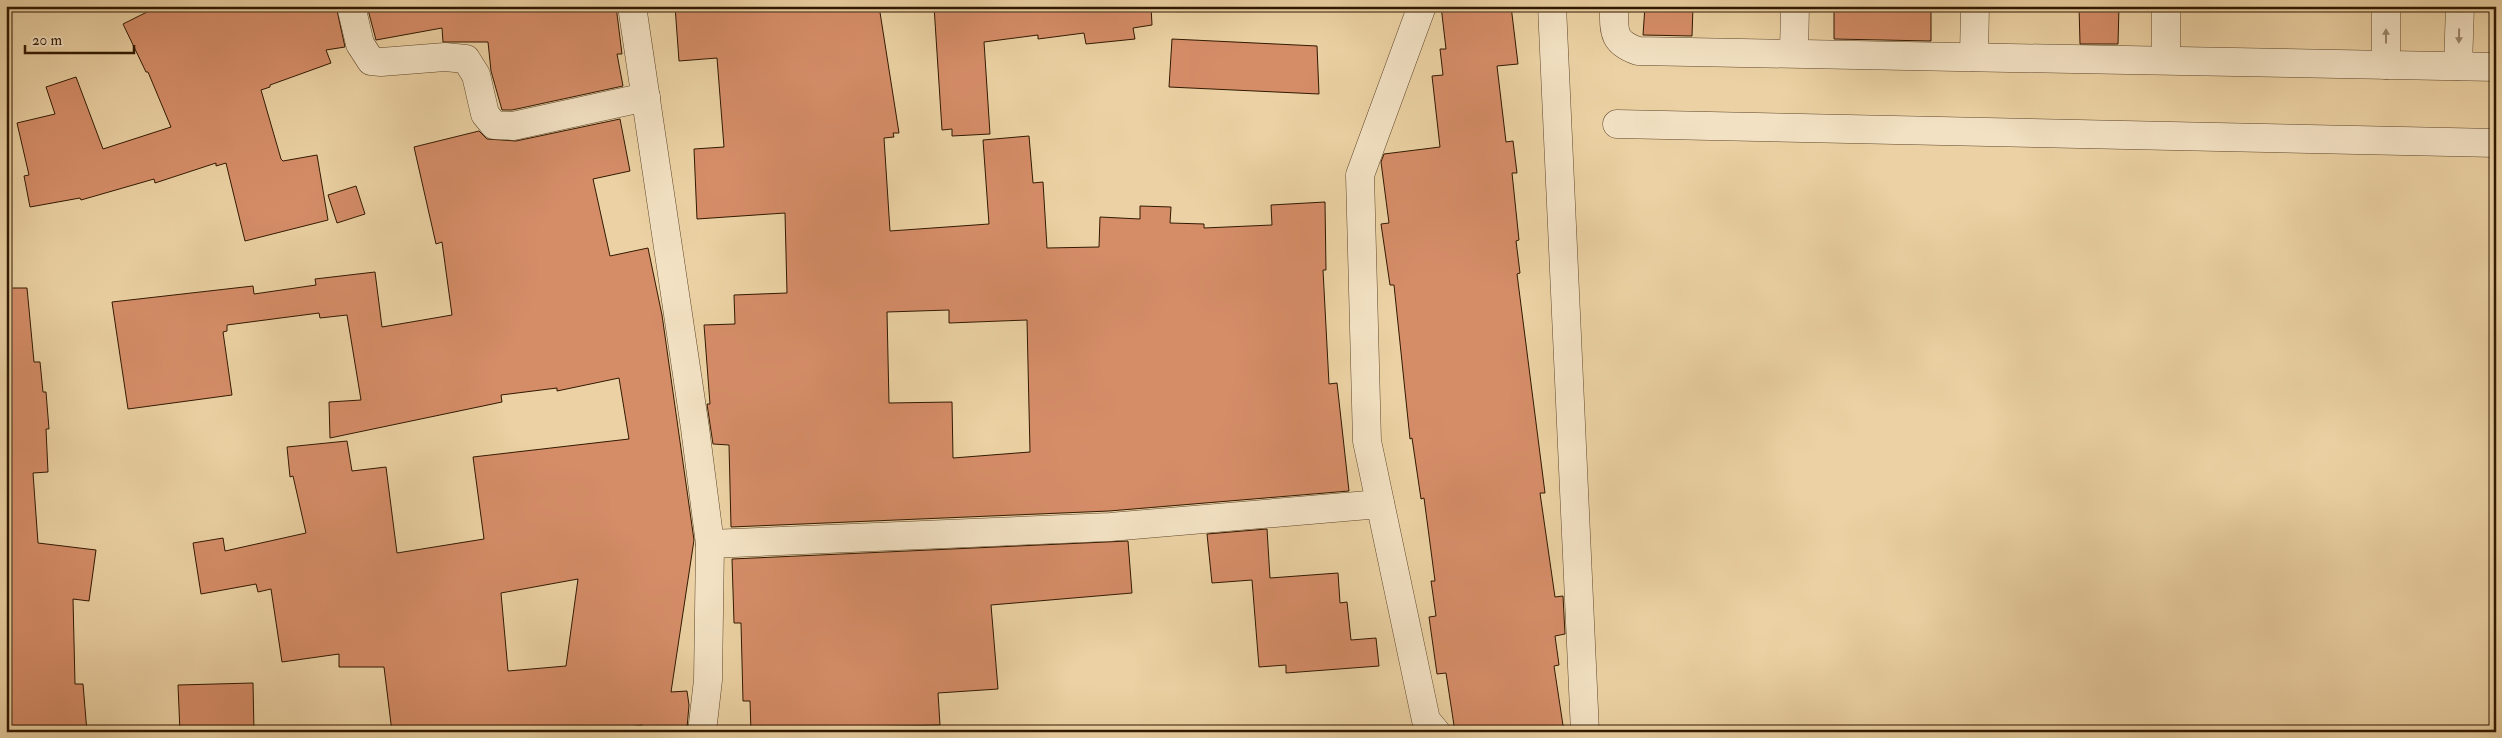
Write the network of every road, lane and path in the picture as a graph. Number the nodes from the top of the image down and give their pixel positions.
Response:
1 (351, 6) edge
2 (632, 6) edge
3 (1422, 6) edge
4 (1552, 6) edge
5 (1614, 6) edge
6 (1794, 6) edge
7 (1975, 6) edge
8 (2166, 6) edge
9 (2386, 6) edge
10 (2460, 6) edge
11 (1794, 53) junction
12 (1974, 57) junction
13 (2166, 60) junction
14 (2386, 65) junction
15 (2458, 66) junction
16 (2496, 67) edge
17 (646, 96) junction
18 (1617, 124) dead end
19 (2496, 143) edge
20 (1380, 504) junction
21 (710, 544) junction
22 (702, 732) edge
23 (1436, 732) edge
24 (1585, 732) edge

1 - 17 street
2 - 17 street
3 - 20 street
4 - 24 street
5 - 11 street
6 - 11 street
7 - 12 street
8 - 13 street
14 -> 9 street
10 -> 15 street
11 - 12 street
12 - 13 street
13 - 14 street
14 - 15 street
15 - 16 street
17 - 21 street
18 - 19 street
20 - 21 street
20 - 23 street
21 - 22 street

